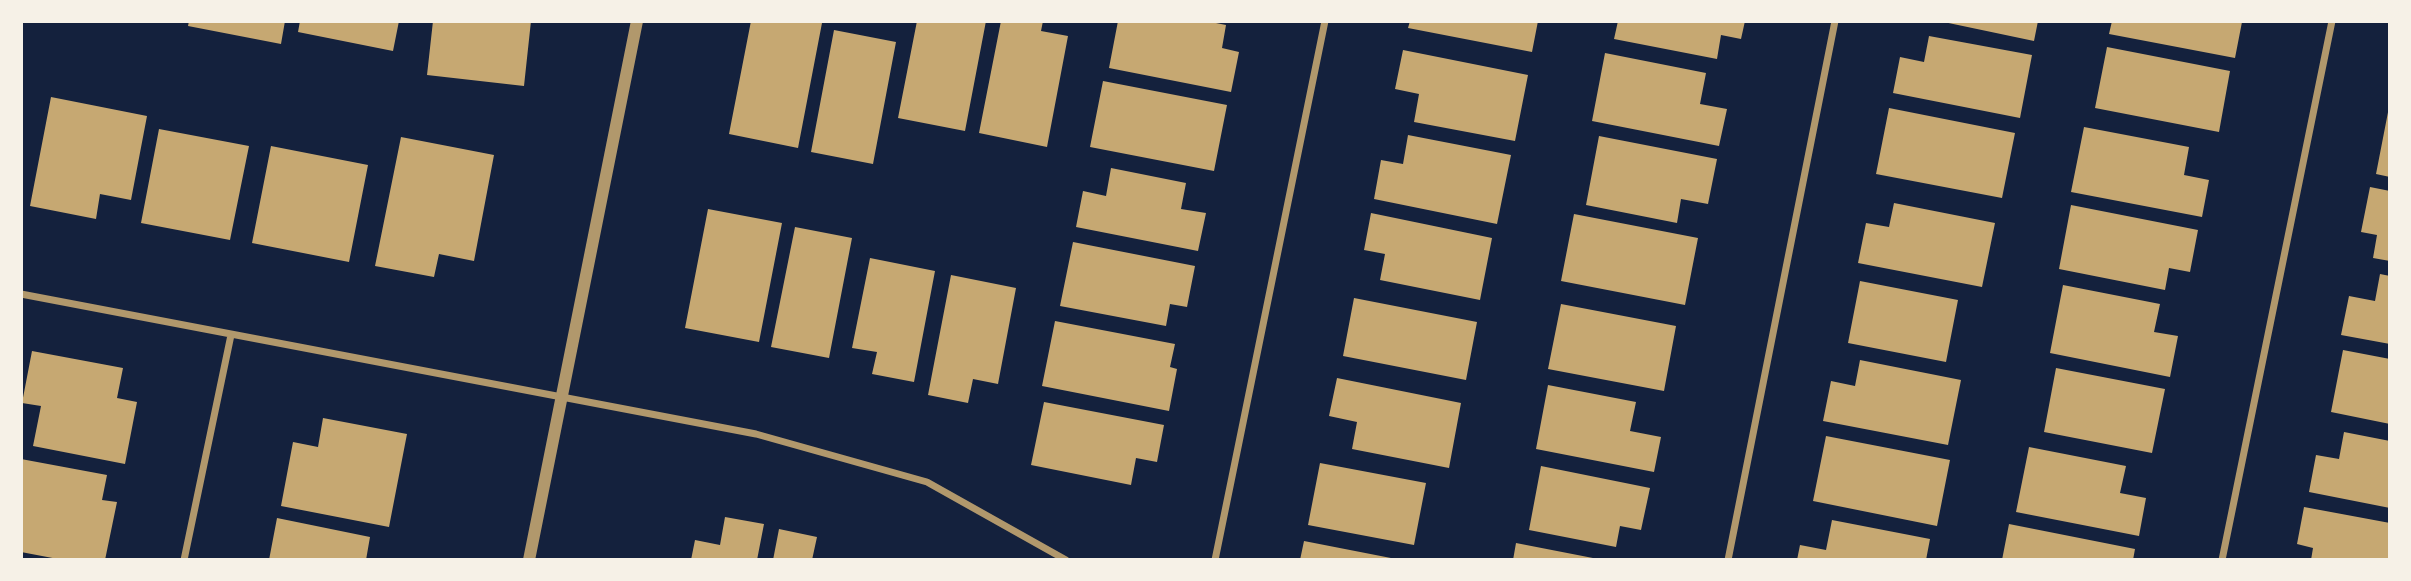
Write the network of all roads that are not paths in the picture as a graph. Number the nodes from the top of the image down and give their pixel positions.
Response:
1 (636, 21) edge
2 (1325, 21) edge
3 (1835, 21) edge
4 (2332, 21) edge
5 (21, 294) edge
6 (231, 335) junction
7 (563, 397) junction
8 (184, 560) edge
9 (529, 560) edge
10 (1066, 560) edge
11 (1215, 560) edge
12 (1728, 560) edge
13 (2222, 560) edge

1 - 7 street
2 - 11 street
3 - 12 street
4 - 13 street
5 - 6 street
6 - 7 street
6 - 8 street
7 - 9 street
7 - 10 street

